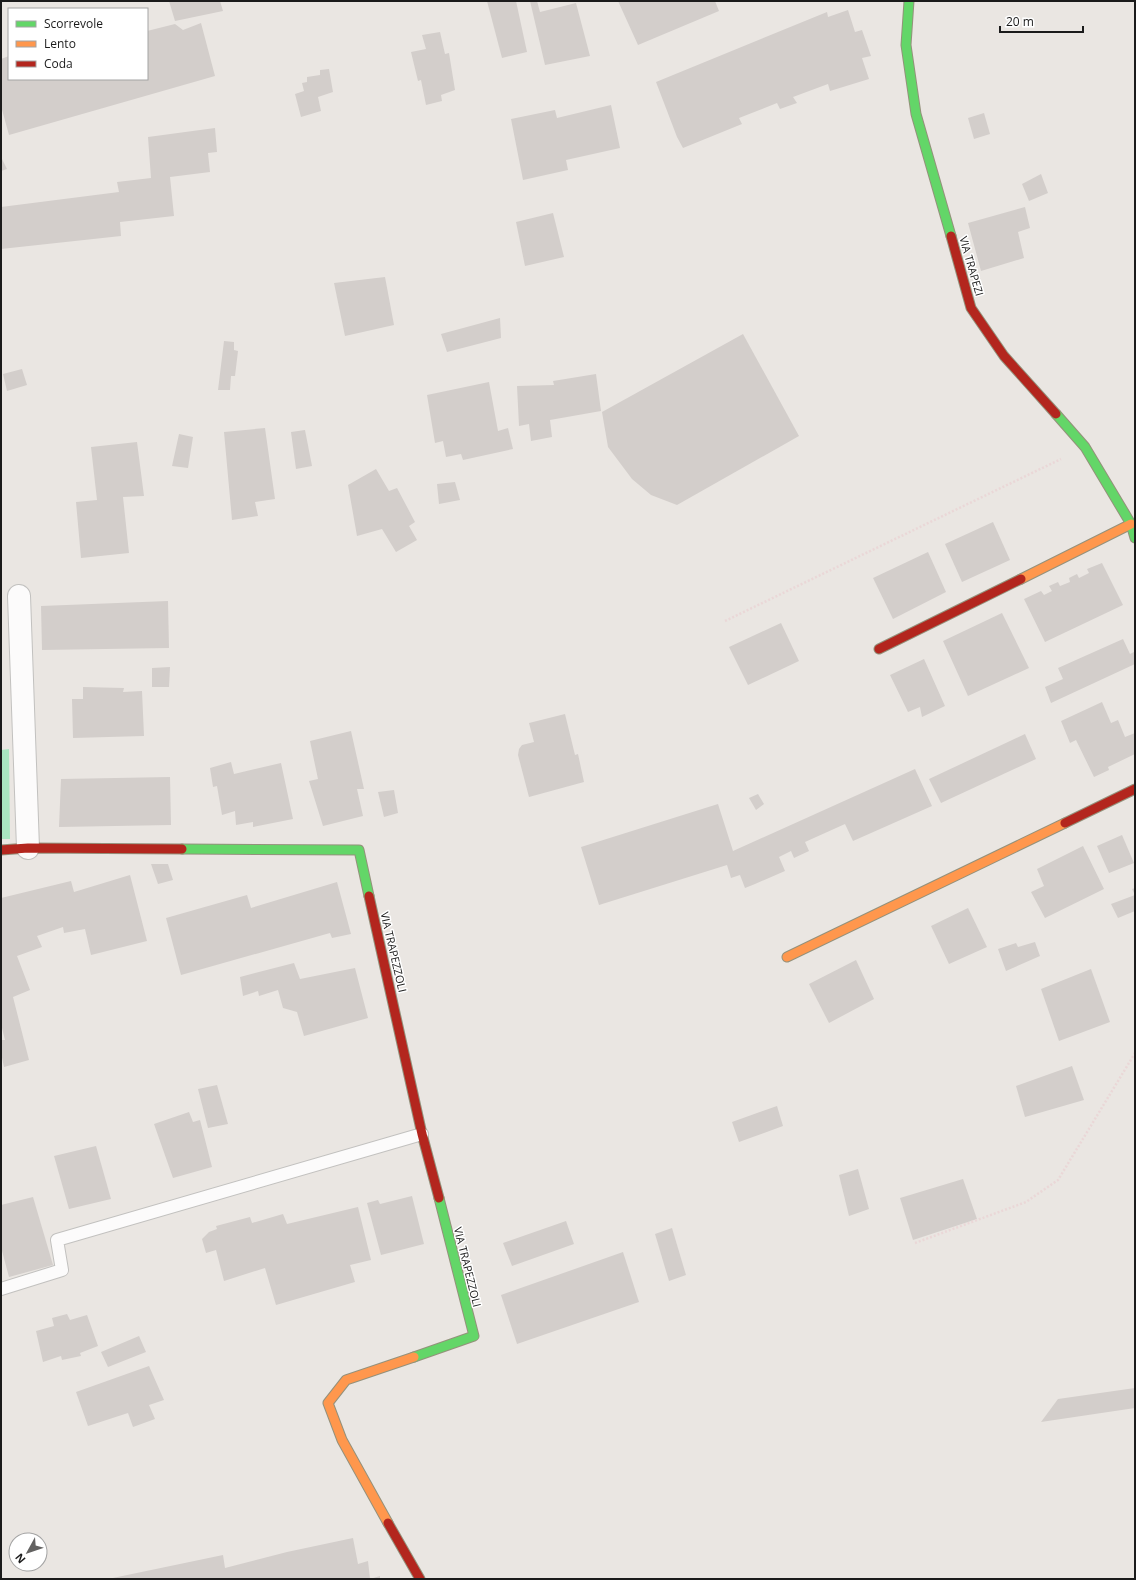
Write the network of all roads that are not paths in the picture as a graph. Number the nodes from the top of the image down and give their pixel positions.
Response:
1 (909, 1) edge
2 (1131, 524) junction
3 (1135, 538) edge
4 (19, 596) dead end
5 (879, 649) dead end
6 (1135, 789) edge
7 (28, 848) junction
8 (1, 850) edge
9 (786, 957) dead end
10 (422, 1134) junction
11 (1, 1288) edge
12 (420, 1579) edge

1 - 2 street, VIA TRAPEZI
2 - 3 street, VIA TRAPEZI
2 - 5 street
4 - 7 street
6 - 9 street
7 - 8 street
7 - 10 street, VIA TRAPEZZOLI
10 - 11 lane
10 - 12 street, VIA TRAPEZZOLI

